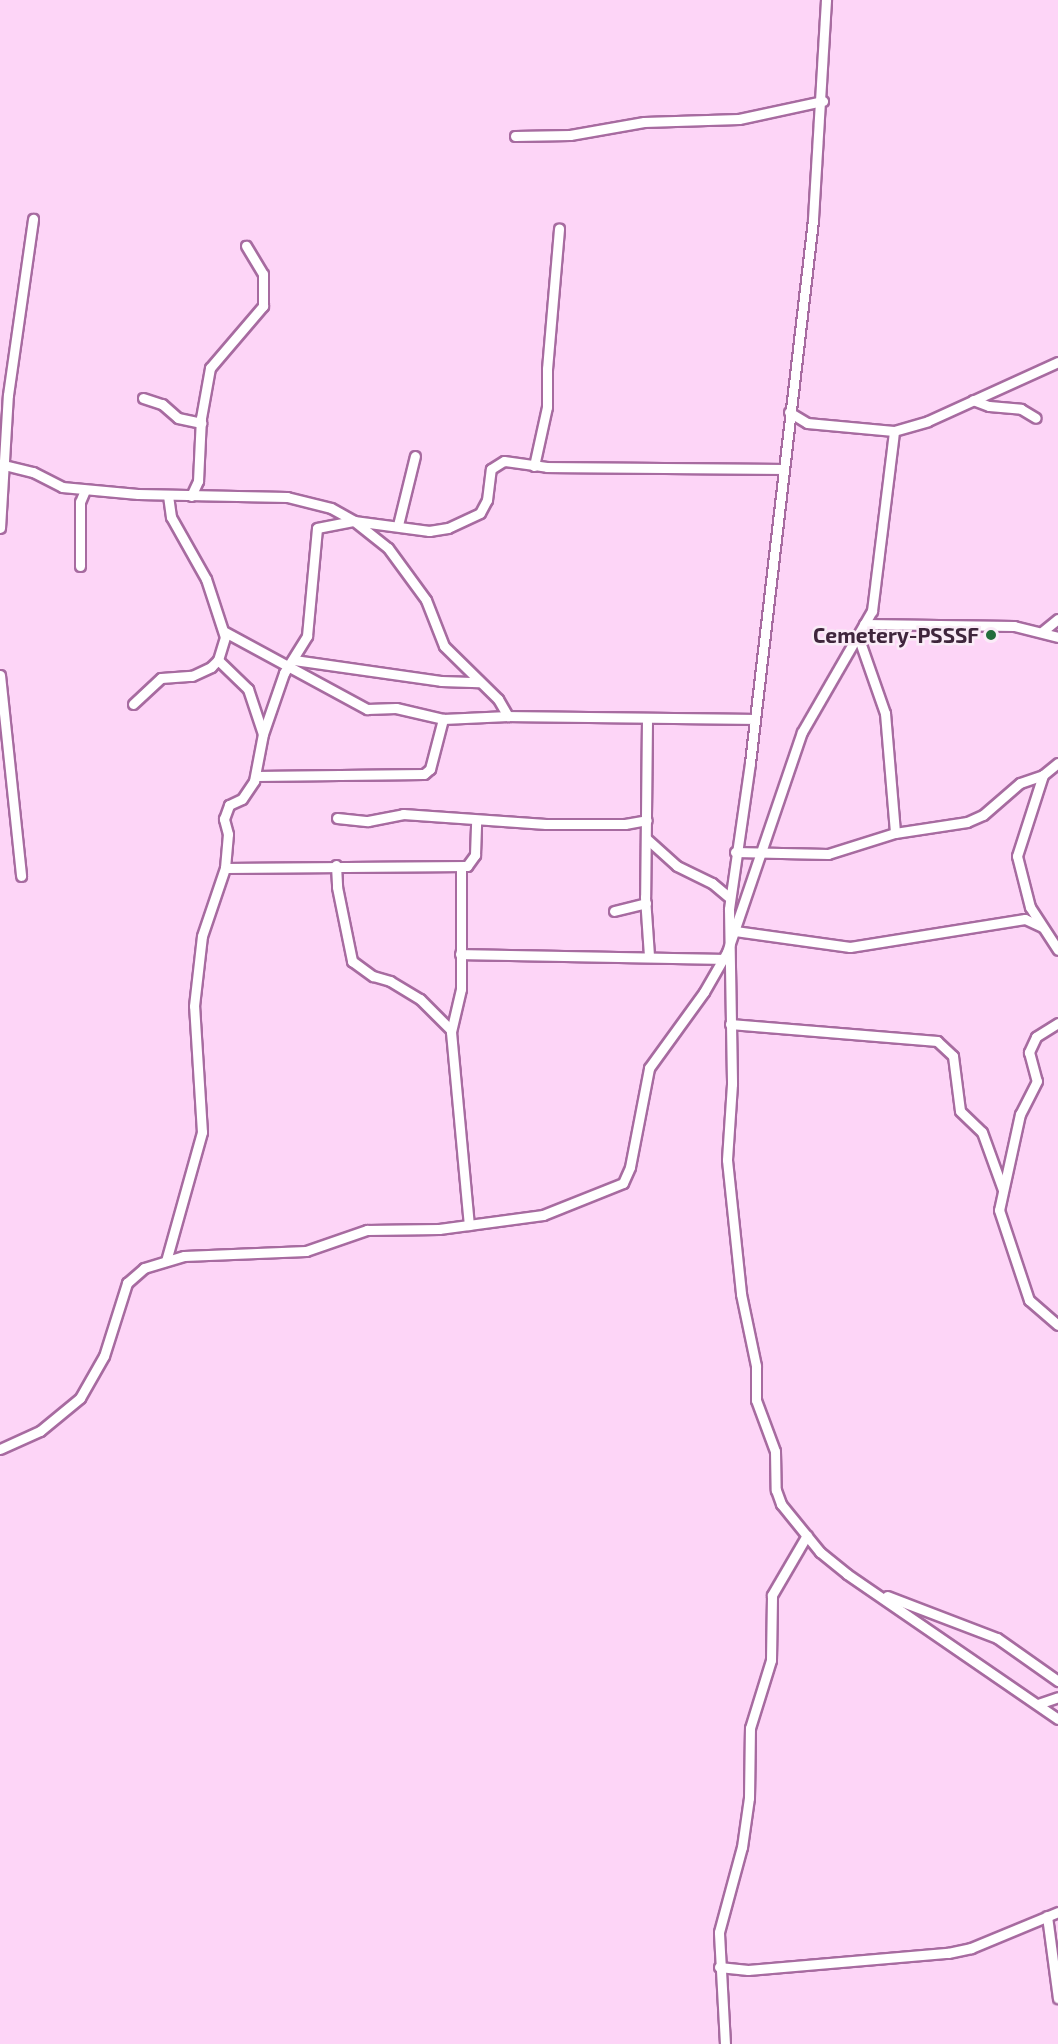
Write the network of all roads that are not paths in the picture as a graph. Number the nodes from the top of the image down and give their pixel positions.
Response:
1 (826, 0) edge
2 (823, 101) junction
3 (515, 136) dead end
4 (33, 219) dead end
5 (559, 229) dead end
6 (246, 246) dead end
7 (1058, 362) edge
8 (143, 398) dead end
9 (973, 399) junction
10 (789, 411) junction
11 (1036, 418) dead end
12 (201, 423) junction
13 (894, 430) junction
14 (415, 456) dead end
15 (1, 464) edge
16 (534, 466) junction
17 (782, 470) junction
18 (85, 490) junction
19 (168, 496) junction
20 (191, 496) junction
21 (354, 521) junction
22 (398, 525) junction
23 (0, 528) edge
24 (80, 566) dead end
25 (1058, 619) edge
26 (864, 624) junction
27 (1043, 631) junction
28 (225, 632) junction
29 (858, 636) junction
30 (1058, 637) edge
31 (218, 660) junction
32 (292, 663) junction
33 (0, 675) edge
34 (478, 682) junction
35 (133, 704) dead end
36 (508, 716) junction
37 (443, 719) junction
38 (754, 719) junction
39 (646, 720) junction
40 (263, 734) junction
41 (1058, 763) edge
42 (1043, 775) junction
43 (255, 776) junction
44 (337, 818) dead end
45 (476, 820) junction
46 (646, 820) junction
47 (895, 833) junction
48 (647, 839) junction
49 (735, 852) junction
50 (762, 854) junction
51 (336, 865) junction
52 (461, 867) junction
53 (225, 868) junction
54 (21, 876) dead end
55 (730, 898) junction
56 (646, 903) junction
57 (614, 911) dead end
58 (1042, 927) junction
59 (735, 931) junction
60 (1058, 950) edge
61 (460, 954) junction
62 (649, 956) junction
63 (725, 956) junction
64 (1058, 1023) edge
65 (730, 1024) junction
66 (451, 1030) junction
67 (1003, 1190) junction
68 (469, 1225) junction
69 (166, 1261) junction
70 (1058, 1325) edge
71 (0, 1449) edge
72 (807, 1535) junction
73 (874, 1592) junction
74 (1058, 1681) edge
75 (1058, 1697) edge
76 (1038, 1704) junction
77 (1058, 1719) edge
78 (1058, 1912) edge
79 (1047, 1916) junction
80 (719, 1967) junction
81 (1058, 1998) edge
82 (725, 2044) edge

1 - 2 street
2 - 3 street
2 - 10 street
4 - 15 street
5 - 16 street
6 - 12 street
7 - 9 street
8 - 12 street
9 - 11 street
9 - 13 street
10 - 13 street
10 - 17 street
12 - 20 street
13 - 26 street
14 - 22 street
15 - 18 street
15 - 23 street
16 - 17 street
16 - 22 street
17 - 38 street
18 - 19 street
18 - 24 street
19 - 20 street
19 - 28 street
20 - 21 street
21 - 22 street
21 - 32 street
21 - 34 street
25 - 27 street
26 - 27 street
26 - 29 street
27 - 30 street
28 - 31 street
28 - 32 street
29 - 47 street
29 - 50 street
31 - 35 street
31 - 40 street
32 - 34 street
32 - 37 street
32 - 40 street
33 - 54 street
34 - 36 street
36 - 37 street
36 - 39 street
37 - 43 street
38 - 39 street
38 - 49 street
39 - 46 street
40 - 43 street
41 - 42 street
42 - 47 street
42 - 58 street
43 - 53 street
44 - 45 street
45 - 46 street
45 - 52 street
46 - 48 street
47 - 50 street
48 - 55 street
48 - 56 street
49 - 50 street
49 - 55 street
50 - 59 street
51 - 52 street
51 - 53 street
51 - 66 street
52 - 61 street
53 - 69 street
55 - 63 street
56 - 57 street
56 - 62 street
58 - 59 street
58 - 60 street
59 - 63 street
61 - 62 street
61 - 66 street
62 - 63 street
63 - 65 street
63 - 68 street
64 - 67 street
65 - 67 street
65 - 72 street
66 - 68 street
67 - 70 street
68 - 69 street
69 - 71 street
72 - 73 street
72 - 80 street
73 - 74 street
73 - 76 street
75 - 76 street
76 - 77 street
78 - 79 street
79 - 80 street
79 - 81 street
80 - 82 street

